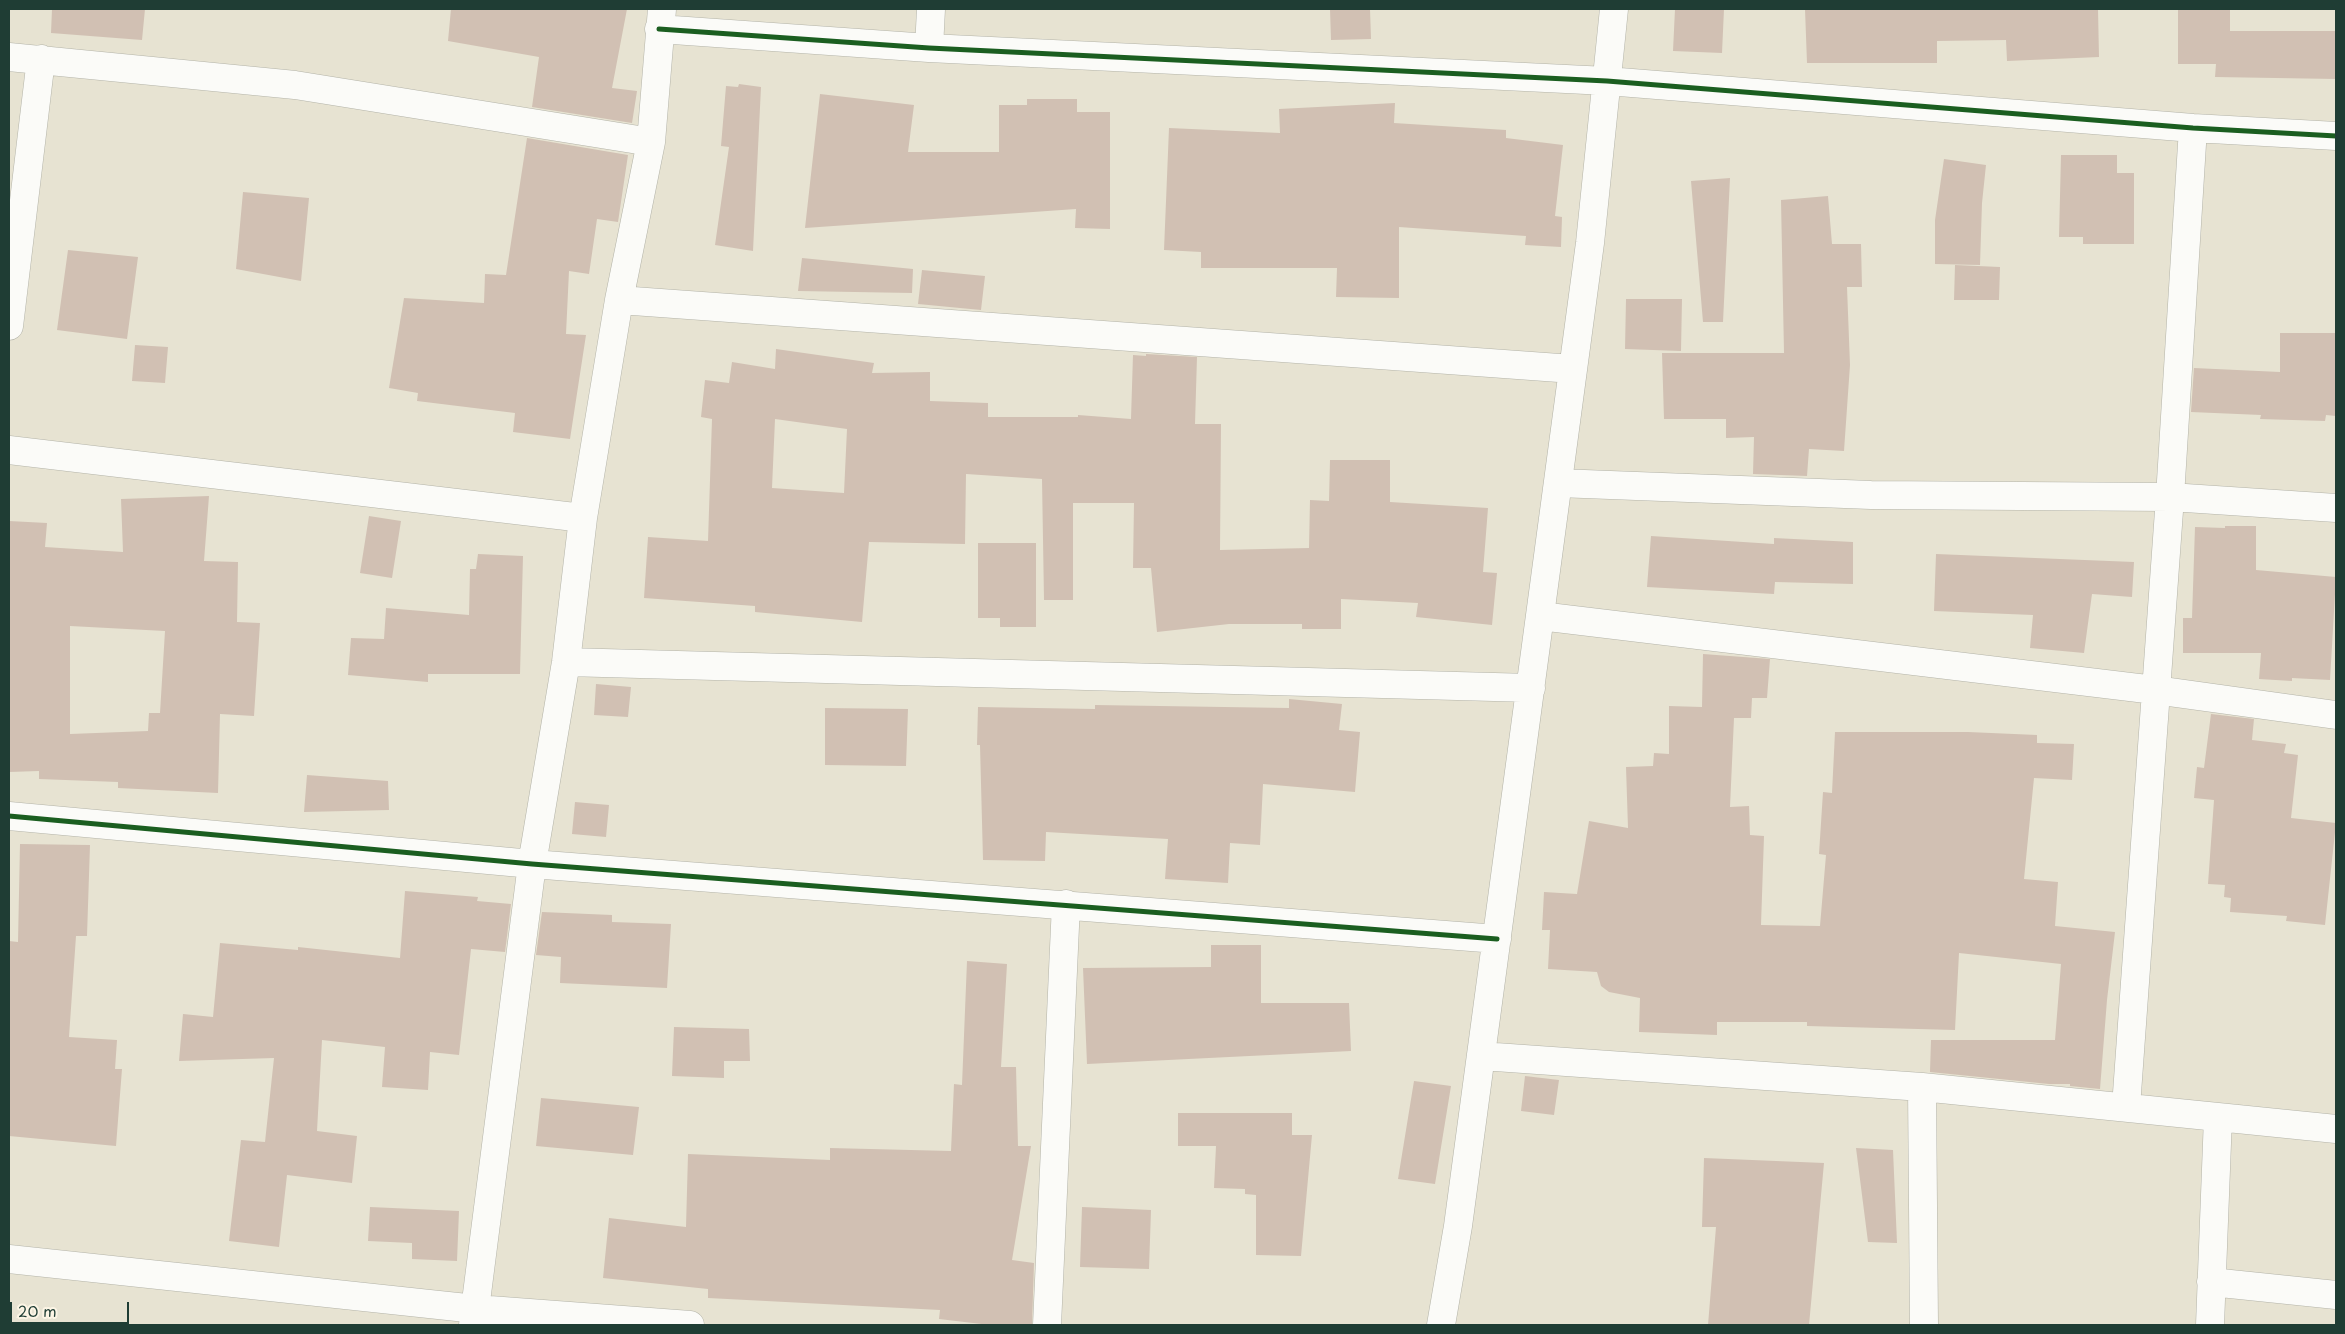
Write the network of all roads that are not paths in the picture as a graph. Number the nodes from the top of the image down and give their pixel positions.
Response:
1 (931, 9) edge
2 (1614, 9) edge
3 (661, 19) edge
4 (929, 48) junction
5 (9, 57) edge
6 (41, 59) junction
7 (1607, 82) junction
8 (2193, 128) junction
9 (2336, 136) edge
10 (651, 142) junction
11 (619, 300) junction
12 (9, 326) edge
13 (1573, 369) junction
14 (9, 450) edge
15 (1558, 483) junction
16 (2170, 497) junction
17 (2336, 508) edge
18 (583, 518) junction
19 (1540, 616) junction
20 (566, 662) junction
21 (1530, 688) junction
22 (2154, 690) junction
23 (2336, 715) edge
24 (9, 816) edge
25 (532, 864) junction
26 (1066, 904) junction
27 (1497, 939) junction
28 (1481, 1056) junction
29 (1922, 1088) junction
30 (2126, 1107) junction
31 (2218, 1116) junction
32 (2336, 1129) edge
33 (9, 1259) edge
34 (2211, 1282) junction
35 (2336, 1295) edge
36 (475, 1317) edge
37 (690, 1325) edge
38 (1047, 1325) edge
39 (1442, 1325) edge
40 (1924, 1325) edge
41 (2210, 1325) edge

1 - 4 street
2 - 7 street
3 - 4 street
3 - 10 street
4 - 7 street
5 - 6 street
6 - 10 street
6 - 12 street
7 - 8 street
7 - 13 street
8 - 9 street
8 - 16 street
10 - 11 street
11 - 13 street
11 - 18 street
13 - 15 street
14 - 18 street
15 - 16 street
15 - 19 street
16 - 17 street
16 - 22 street
18 - 20 street
19 - 21 street
19 - 22 street
20 - 21 street
20 - 25 street
21 - 27 street
22 - 23 street
22 - 30 street
24 - 25 street
25 - 26 street
25 - 36 street
26 - 27 street
26 - 38 street
27 - 28 street
28 - 29 street
28 - 39 street
29 - 30 street
29 - 40 street
30 - 31 street
31 - 32 street
31 - 34 street
33 - 36 street
34 - 35 street
34 - 41 street
36 - 37 street

